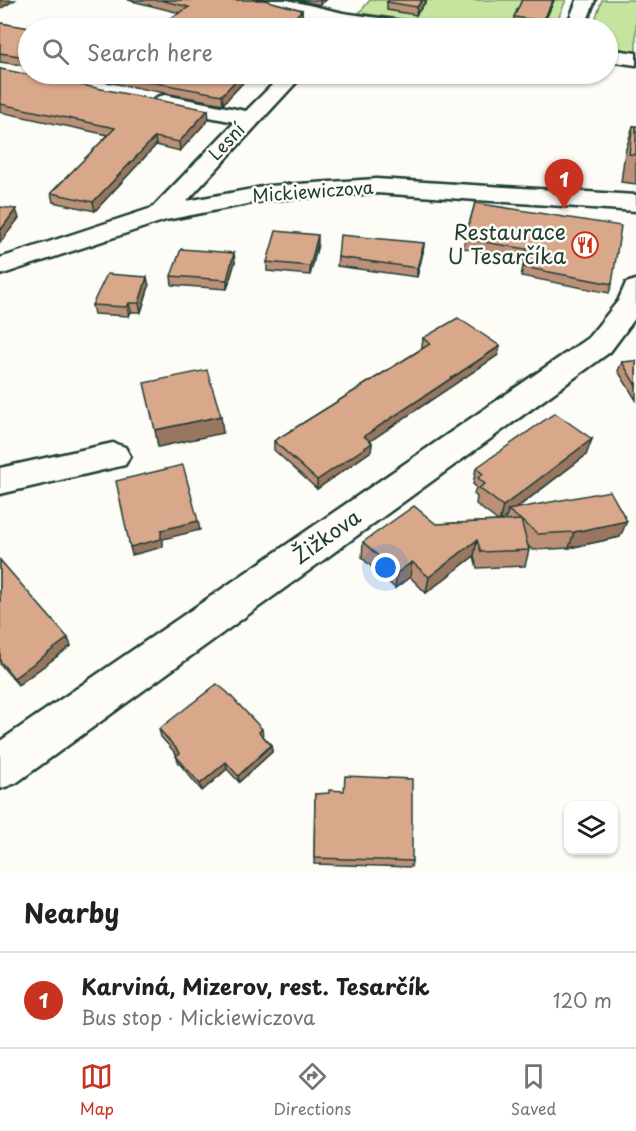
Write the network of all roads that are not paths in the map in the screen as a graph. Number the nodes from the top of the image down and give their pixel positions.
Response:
1 (264, 0) edge
2 (359, 0) edge
3 (585, 0) edge
4 (321, 18) edge
5 (345, 18) edge
6 (579, 18) edge
7 (618, 56) edge
8 (636, 59) edge
9 (284, 84) edge
10 (147, 98) edge
11 (249, 118) junction
12 (636, 203) edge
13 (161, 213) junction
14 (0, 267) edge
15 (636, 289) edge
16 (113, 456) dead end
17 (0, 482) edge
18 (0, 767) edge

1 - 4 street
2 - 5 street
3 - 6 street
7 - 8 street
9 - 11 street, Lesní
10 - 11 street
11 - 13 street, Lesní
12 - 13 street, Mickiewiczova
13 - 14 street, Mickiewiczova
15 - 18 street, Žižkova
16 - 17 street

